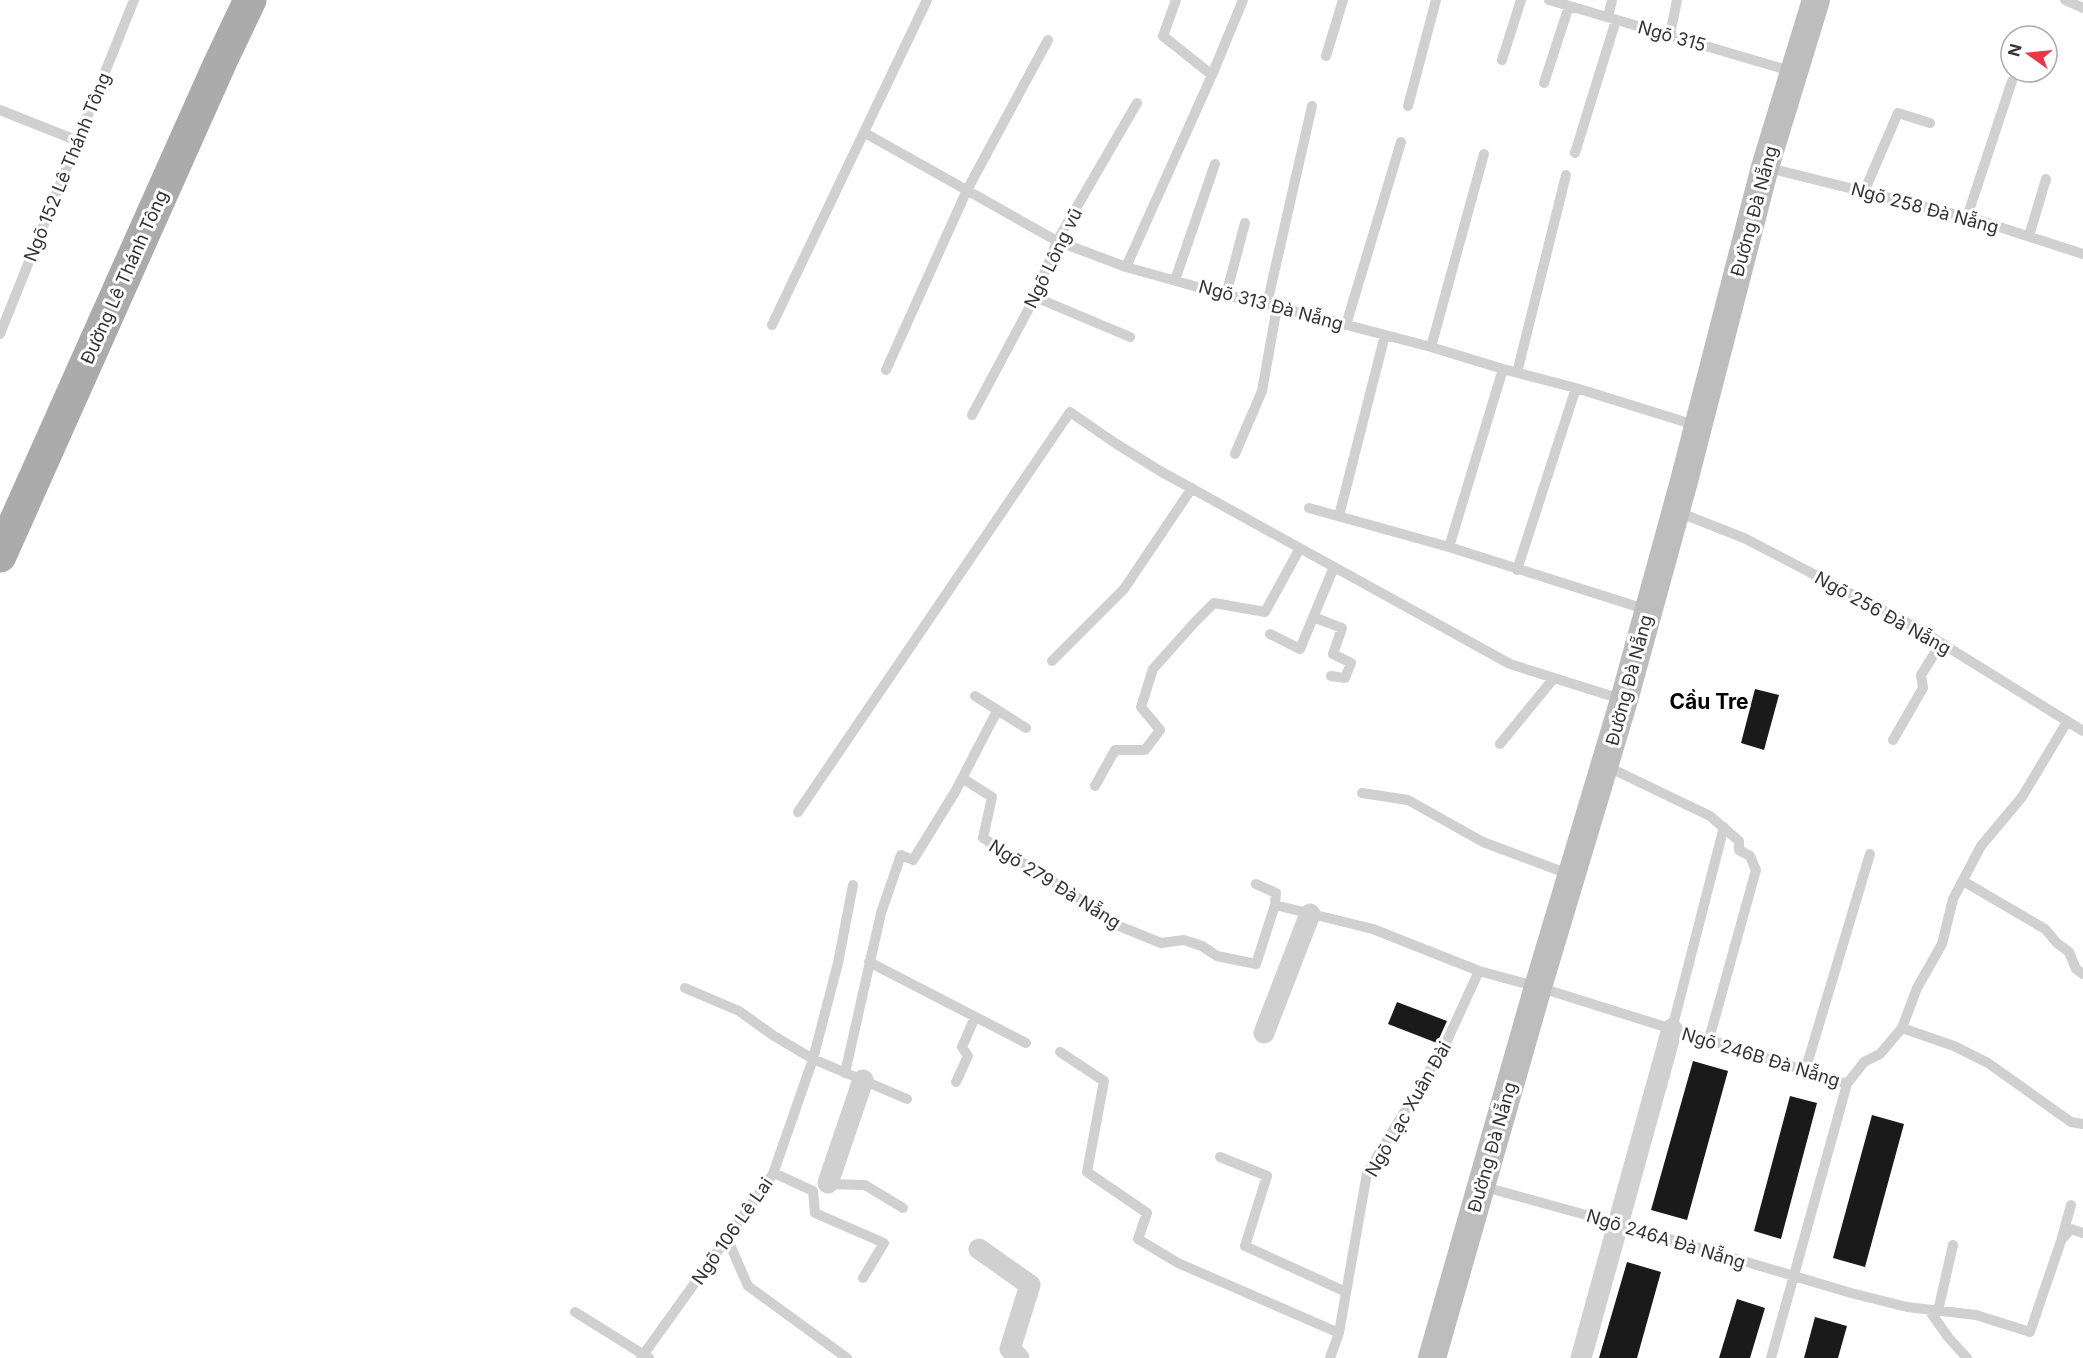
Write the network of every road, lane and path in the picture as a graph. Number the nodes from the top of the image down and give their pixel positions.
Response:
1 (134, 0) edge
2 (250, 0) edge
3 (927, 0) edge
4 (1176, 0) edge
5 (1243, 0) edge
6 (1342, 0) edge
7 (1436, 0) edge
8 (1521, 0) edge
9 (1549, 0) edge
10 (1611, 0) edge
11 (1677, 0) edge
12 (1816, 0) edge
13 (2065, 0) edge
14 (1569, 6) junction
15 (2083, 8) edge
16 (1612, 18) junction
17 (1670, 35) junction
18 (1048, 40) dead end
19 (1326, 56) dead end
20 (1502, 60) dead end
21 (1794, 72) junction
22 (1212, 75) junction
23 (1544, 83) dead end
24 (2011, 84) edge
25 (1137, 103) dead end
26 (1312, 106) dead end
27 (1408, 106) dead end
28 (0, 110) edge
29 (1930, 123) dead end
30 (865, 133) junction
31 (78, 141) junction
32 (1401, 142) dead end
33 (1575, 153) dead end
34 (1484, 154) dead end
35 (1215, 164) dead end
36 (1765, 167) junction
37 (1566, 175) dead end
38 (2046, 179) dead end
39 (967, 190) junction
40 (1864, 192) junction
41 (1967, 217) junction
42 (1245, 223) dead end
43 (2029, 236) junction
44 (1057, 241) junction
45 (2083, 254) edge
46 (1126, 267) junction
47 (1175, 280) junction
48 (1226, 295) junction
49 (1035, 297) junction
50 (1272, 305) junction
51 (771, 325) dead end
52 (1346, 325) junction
53 (0, 334) edge
54 (1385, 335) junction
55 (1130, 337) dead end
56 (1431, 347) junction
57 (1503, 369) junction
58 (886, 370) dead end
59 (1517, 373) junction
60 (1576, 388) junction
61 (972, 415) dead end
62 (1698, 426) junction
63 (1235, 454) dead end
64 (1192, 488) junction
65 (1309, 508) dead end
66 (1675, 511) junction
67 (1339, 516) junction
68 (1449, 547) junction
69 (1300, 548) junction
70 (0, 556) edge
71 (1334, 567) junction
72 (1517, 570) junction
73 (1648, 610) junction
74 (1313, 617) junction
75 (1270, 634) dead end
76 (1941, 643) junction
77 (1052, 661) dead end
78 (1331, 676) dead end
79 (1554, 678) junction
80 (975, 696) dead end
81 (1624, 700) junction
82 (997, 711) junction
83 (2067, 722) junction
84 (1026, 728) dead end
85 (2083, 731) edge
86 (1893, 740) dead end
87 (1500, 744) dead end
88 (1605, 766) junction
89 (962, 778) junction
90 (1095, 786) dead end
91 (1362, 793) dead end
92 (798, 812) dead end
93 (1724, 827) junction
94 (1870, 854) dead end
95 (1572, 875) junction
96 (1963, 881) junction
97 (1256, 884) dead end
98 (853, 885) dead end
99 (1275, 905) junction
100 (1310, 914) junction
101 (869, 962) junction
102 (1479, 971) junction
103 (2083, 974) edge
104 (1538, 987) junction
105 (685, 988) dead end
106 (975, 1017) junction
107 (1902, 1028) junction
108 (1672, 1029) junction
109 (1264, 1033) dead end
110 (1709, 1039) junction
111 (1026, 1043) dead end
112 (1060, 1052) dead end
113 (813, 1059) junction
114 (1805, 1071) junction
115 (854, 1077) junction
116 (957, 1082) dead end
117 (1847, 1084) junction
118 (907, 1099) dead end
119 (2081, 1125) edge
120 (1220, 1157) dead end
121 (774, 1173) junction
122 (1480, 1186) junction
123 (821, 1187) junction
124 (2071, 1205) dead end
125 (903, 1208) dead end
126 (1619, 1224) junction
127 (2083, 1233) edge
128 (727, 1238) junction
129 (2061, 1241) junction
130 (1953, 1245) dead end
131 (979, 1249) dead end
132 (1793, 1276) junction
133 (863, 1278) dead end
134 (1346, 1292) junction
135 (1934, 1310) junction
136 (575, 1312) dead end
137 (1339, 1333) junction
138 (644, 1357) edge
139 (844, 1357) edge
140 (1019, 1358) edge
141 (1330, 1358) edge
142 (1432, 1358) edge
143 (1581, 1358) edge
144 (1771, 1358) edge
145 (1966, 1358) edge

1 - 31 lane, Ngõ 152 Lê Thánh Tông
2 - 70 main road, Đường Lê Thánh Tông
3 - 30 lane
4 - 22 lane
5 - 22 lane
6 - 19 lane
7 - 27 lane
8 - 20 lane
9 - 14 lane, Ngõ 315
10 - 16 lane
11 - 17 lane
12 - 21 main road, Đường Đà Nẵng
13 - 15 lane
14 - 16 lane, Ngõ 315
14 - 23 lane
16 - 17 lane, Ngõ 315
16 - 33 lane
17 - 21 lane, Ngõ 315
18 - 39 lane
21 - 36 main road, Đường Đà Nẵng
22 - 46 lane
24 - 41 lane
25 - 44 lane, Ngõ Lông vũ
26 - 50 lane
28 - 31 lane
29 - 40 lane
30 - 39 lane, Ngõ 313 Đà Nẵng
30 - 51 lane
31 - 53 lane, Ngõ 152 Lê Thánh Tông
32 - 52 lane
34 - 56 lane
35 - 47 lane
36 - 40 lane, Ngõ 258 Đà Nẵng
36 - 62 main road, Đường Đà Nẵng
37 - 59 lane
38 - 43 lane
39 - 44 lane, Ngõ 313 Đà Nẵng
39 - 58 lane
40 - 41 lane, Ngõ 258 Đà Nẵng
41 - 43 lane, Ngõ 258 Đà Nẵng
42 - 48 lane
43 - 45 lane, Ngõ 258 Đà Nẵng
44 - 46 lane, Ngõ 313 Đà Nẵng
44 - 49 lane, Ngõ Lông vũ
46 - 47 lane, Ngõ 313 Đà Nẵng
47 - 48 lane, Ngõ 313 Đà Nẵng
48 - 50 lane, Ngõ 313 Đà Nẵng
49 - 55 lane
49 - 61 lane, Ngõ Lông vũ
50 - 52 lane, Ngõ 313 Đà Nẵng
50 - 63 lane
52 - 54 lane, Ngõ 313 Đà Nẵng
54 - 56 lane, Ngõ 313 Đà Nẵng
54 - 67 lane
56 - 57 lane, Ngõ 313 Đà Nẵng
57 - 59 lane, Ngõ 313 Đà Nẵng
57 - 68 lane
59 - 60 lane, Ngõ 313 Đà Nẵng
60 - 62 lane, Ngõ 313 Đà Nẵng
60 - 72 lane
62 - 66 main road, Đường Đà Nẵng
64 - 69 lane
64 - 77 lane
64 - 92 lane
65 - 67 lane
66 - 73 main road, Đường Đà Nẵng
66 - 76 lane, Ngõ 256 Đà Nẵng
67 - 68 lane
68 - 72 lane
69 - 71 lane
69 - 90 lane
71 - 74 lane
71 - 79 lane
72 - 73 lane
73 - 81 main road, Đường Đà Nẵng
74 - 75 lane
74 - 78 lane
76 - 83 lane, Ngõ 256 Đà Nẵng
76 - 86 lane
79 - 81 lane
79 - 87 lane
80 - 82 lane
81 - 88 main road, Đường Đà Nẵng
82 - 84 lane
82 - 89 lane
83 - 85 lane, Ngõ 256 Đà Nẵng
83 - 96 lane, Ngõ 246B Đà Nẵng
88 - 93 lane
88 - 95 main road, Đường Đà Nẵng
89 - 99 lane, Ngõ 279 Đà Nẵng
89 - 101 lane
91 - 95 lane
93 - 108 lane
93 - 110 lane
94 - 114 lane
95 - 104 main road, Đường Đà Nẵng
96 - 103 lane
96 - 107 lane, Ngõ 246B Đà Nẵng
97 - 99 lane
98 - 113 lane, Ngõ 106 Lê Lai
99 - 100 lane
100 - 102 lane
100 - 109 street
101 - 106 lane
101 - 115 lane
102 - 104 lane
102 - 134 lane, Ngõ Lạc Xuân Đài
104 - 108 lane, Ngõ 246B Đà Nẵng
104 - 122 main road, Đường Đà Nẵng
105 - 113 lane
106 - 111 lane
106 - 116 lane
107 - 117 lane, Ngõ 246B Đà Nẵng
107 - 119 lane
108 - 110 lane, Ngõ 246B Đà Nẵng
108 - 126 street
110 - 114 lane, Ngõ 246B Đà Nẵng
112 - 137 lane
113 - 115 lane
113 - 121 lane, Ngõ 106 Lê Lai
114 - 117 lane, Ngõ 246B Đà Nẵng
115 - 118 lane
115 - 123 street
117 - 132 lane
120 - 134 lane
121 - 123 lane
121 - 128 lane, Ngõ 106 Lê Lai
122 - 126 lane, Ngõ 246A Đà Nẵng
122 - 142 main road, Đường Đà Nẵng
123 - 125 lane
123 - 133 lane
124 - 129 lane
126 - 132 lane, Ngõ 246A Đà Nẵng
126 - 143 street
127 - 129 lane
128 - 138 lane, Ngõ 106 Lê Lai
128 - 139 lane
129 - 135 lane, Ngõ 246A Đà Nẵng
130 - 135 lane
131 - 140 street
132 - 135 lane, Ngõ 246A Đà Nẵng
132 - 144 lane
134 - 137 lane, Ngõ Lạc Xuân Đài
135 - 145 lane
136 - 138 lane
137 - 141 lane, Ngõ Lạc Xuân Đài

